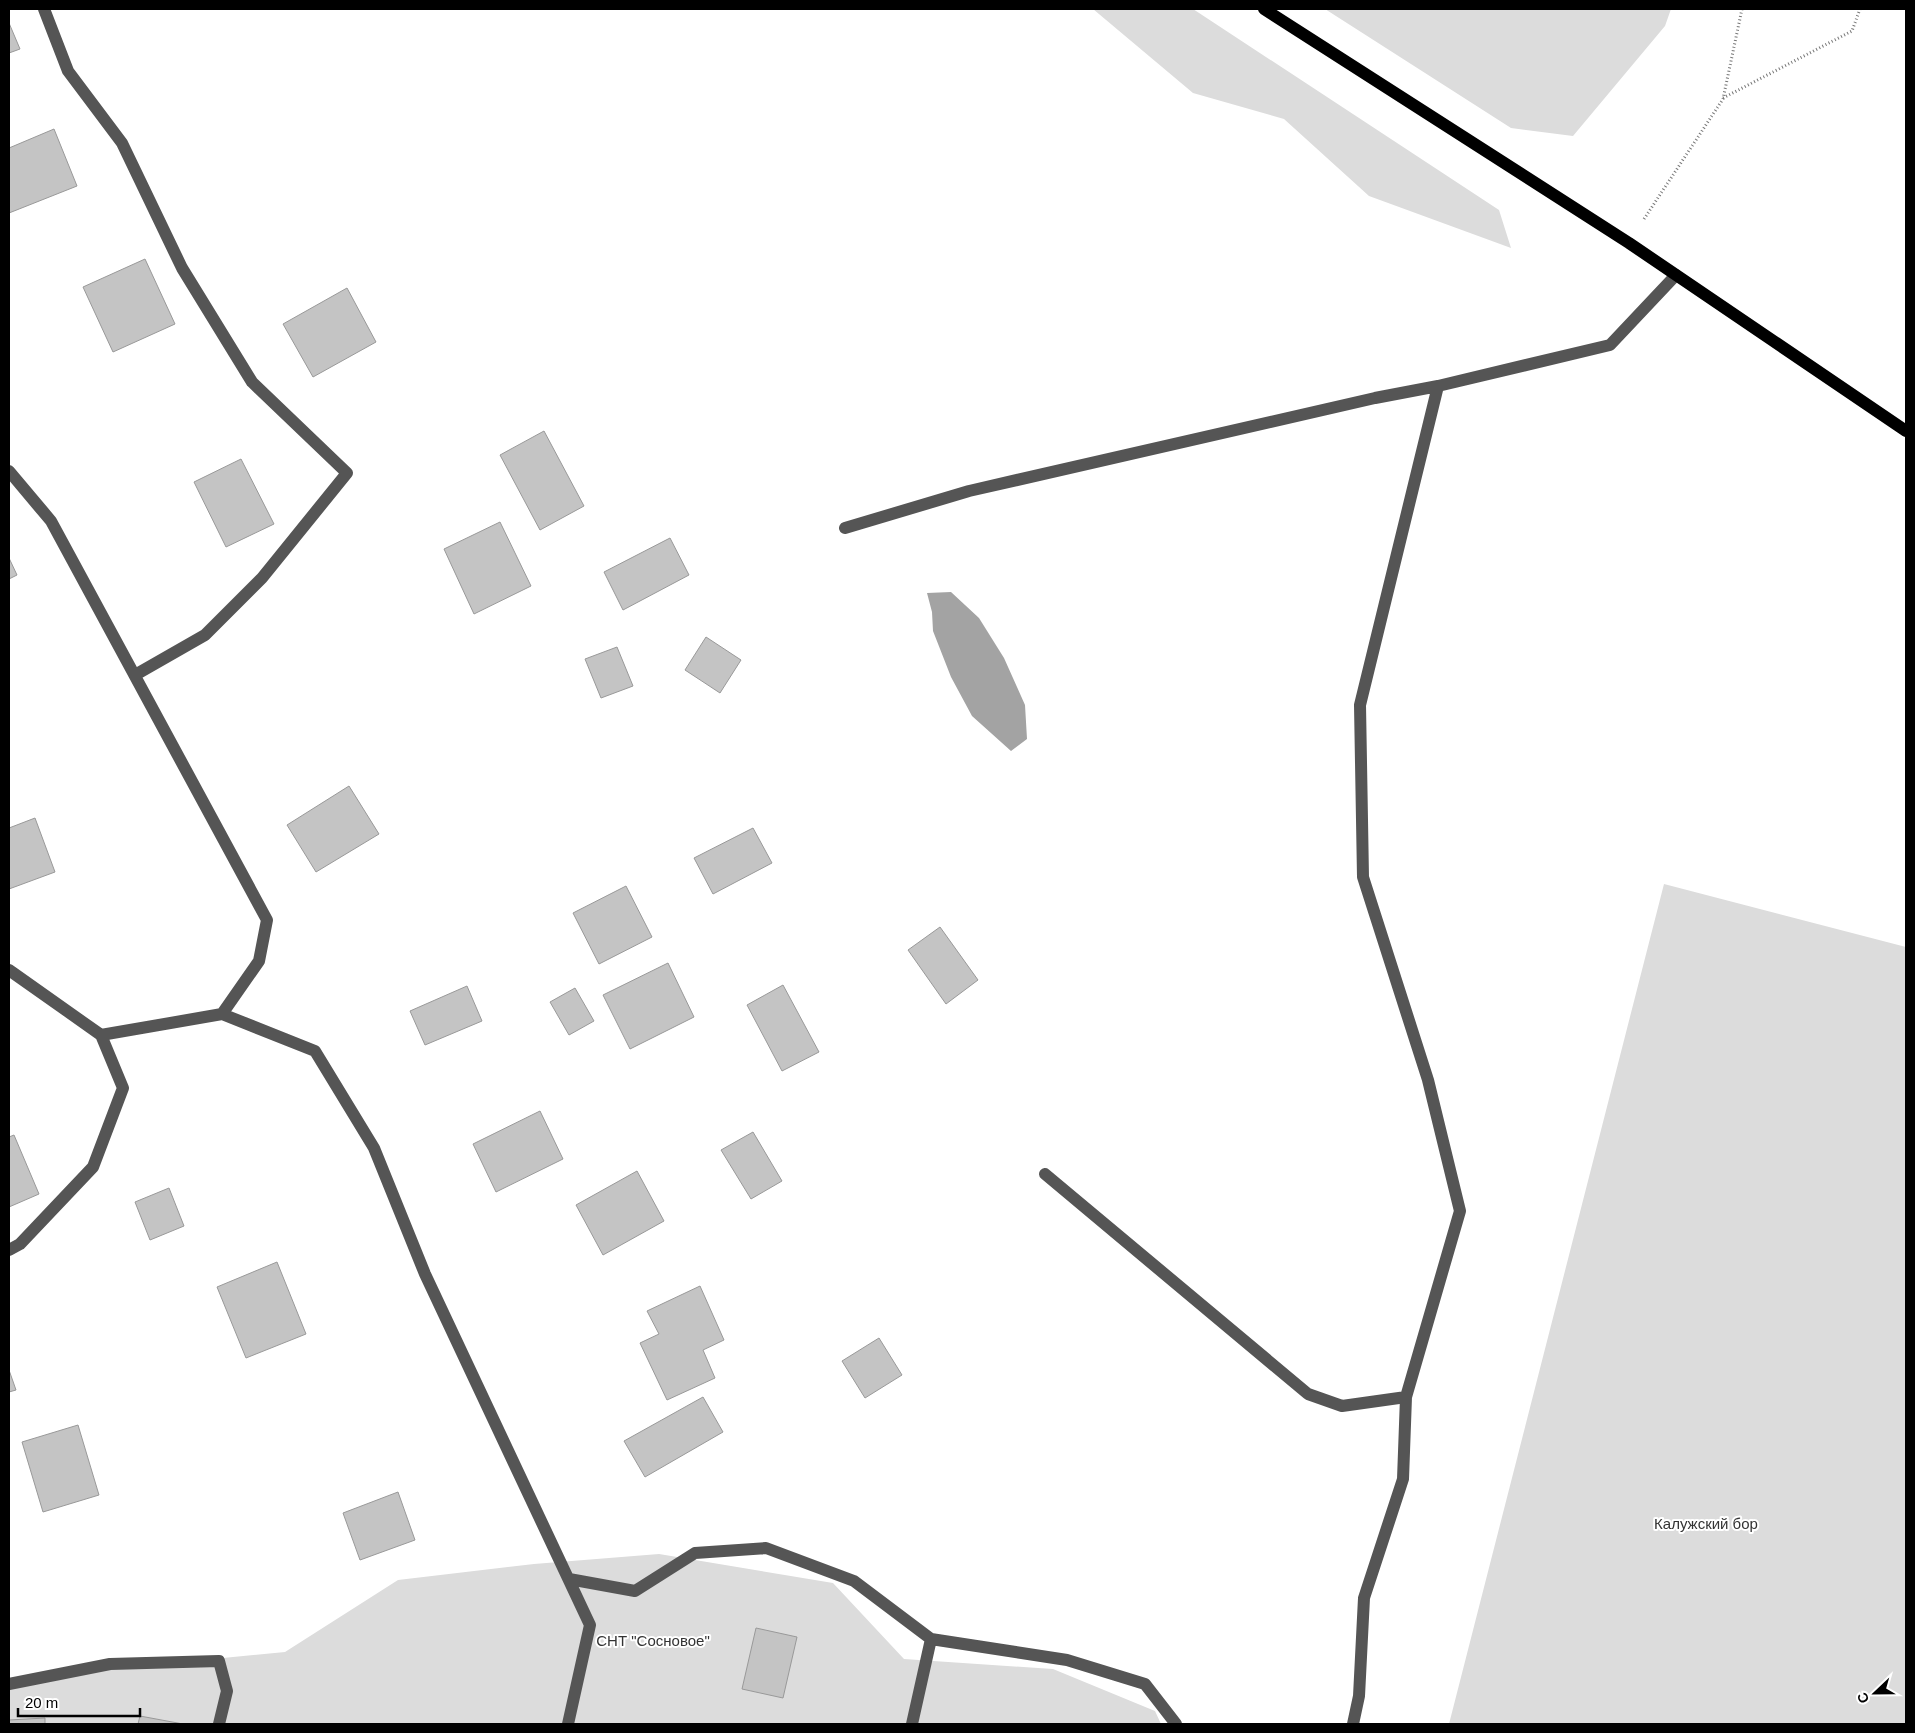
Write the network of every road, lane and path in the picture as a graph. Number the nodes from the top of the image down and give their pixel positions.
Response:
1 (44, 9) edge
2 (1264, 9) edge
3 (1742, 9) edge
4 (1860, 9) edge
5 (1722, 98) junction
6 (1629, 243) junction
7 (1676, 275) junction
8 (1438, 386) junction
9 (1906, 431) edge
10 (9, 470) edge
11 (845, 528) dead end
12 (135, 675) junction
13 (9, 970) edge
14 (222, 1014) junction
15 (101, 1035) junction
16 (1045, 1174) dead end
17 (9, 1250) edge
18 (1406, 1397) junction
19 (568, 1579) junction
20 (931, 1639) junction
21 (9, 1684) edge
22 (219, 1724) edge
23 (568, 1724) edge
24 (912, 1724) edge
25 (1176, 1724) edge
26 (1354, 1724) edge

1 - 12 street
2 - 6 main road
3 - 5 path
4 - 5 path
5 - 6 path
6 - 7 main road
7 - 8 street
7 - 9 main road
8 - 11 street
8 - 18 street
10 - 12 street
12 - 14 street
13 - 15 street
14 - 15 street
14 - 19 street
15 - 17 street
16 - 18 street
18 - 26 street
19 - 20 street
19 - 23 street
20 - 24 street
20 - 25 street
21 - 22 street

